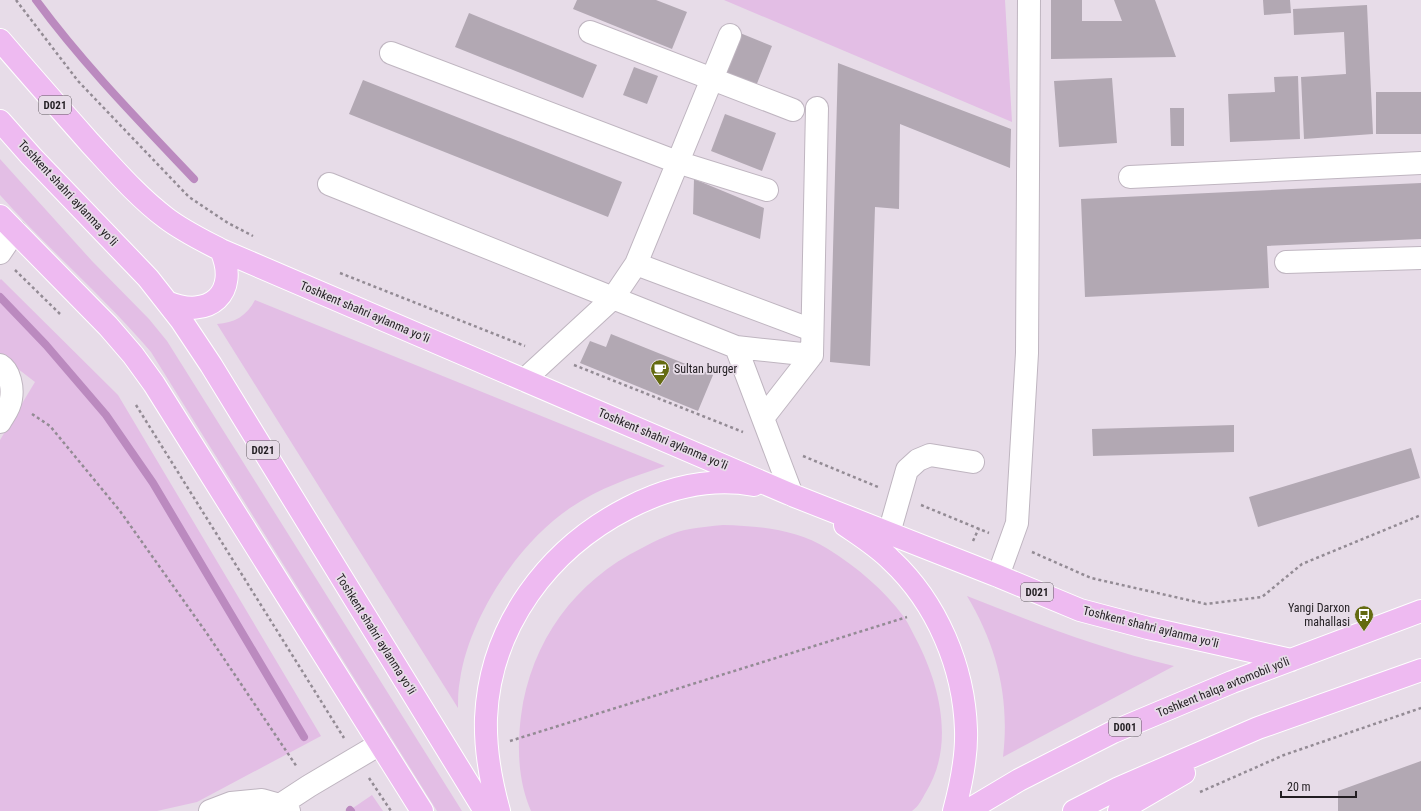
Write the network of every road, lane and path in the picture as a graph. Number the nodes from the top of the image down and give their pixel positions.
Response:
1 (16, 0) edge
2 (1029, 0) edge
3 (590, 32) dead end
4 (730, 35) dead end
5 (0, 40) edge
6 (391, 53) dead end
7 (712, 79) junction
8 (817, 108) dead end
9 (793, 110) dead end
10 (0, 121) edge
11 (677, 162) junction
12 (1421, 163) edge
13 (1130, 177) dead end
14 (329, 184) dead end
15 (767, 190) dead end
16 (0, 216) edge
17 (15, 231) junction
18 (255, 237) dead end
19 (221, 250) junction
20 (1421, 258) edge
21 (6, 259) edge
22 (1286, 262) dead end
23 (636, 264) junction
24 (335, 271) dead end
25 (613, 298) junction
26 (167, 302) junction
27 (60, 315) dead end
28 (812, 330) junction
29 (736, 347) junction
30 (812, 355) junction
31 (550, 356) junction
32 (0, 364) edge
33 (524, 380) junction
34 (11, 400) junction
35 (134, 401) dead end
36 (763, 418) junction
37 (0, 422) edge
38 (773, 444) junction
39 (973, 462) dead end
40 (792, 494) junction
41 (900, 496) junction
42 (1421, 515) edge
43 (979, 528) junction
44 (889, 533) junction
45 (1010, 542) junction
46 (964, 563) junction
47 (998, 576) junction
48 (931, 610) junction
49 (1421, 611) edge
50 (1291, 660) junction
51 (1421, 670) edge
52 (1421, 708) edge
53 (1258, 728) junction
54 (380, 744) junction
55 (488, 748) junction
56 (356, 758) junction
57 (309, 786) junction
58 (1197, 793) dead end
59 (285, 808) edge
60 (210, 811) edge
61 (391, 811) edge
62 (422, 811) edge
63 (485, 811) edge
64 (499, 811) edge
65 (954, 811) edge
66 (967, 811) edge
67 (1074, 811) edge
68 (1119, 811) edge

1 - 18 path
2 - 45 street
3 - 7 street
4 - 7 street
5 - 19 highway, Toshkent shahri aylanma yoʻli / D021
6 - 11 street
7 - 9 street
7 - 11 street
8 - 28 street
10 - 26 highway, Toshkent shahri aylanma yoʻli / D021
11 - 15 street
11 - 23 street
12 - 13 street
14 - 25 street
16 - 17 highway
17 - 21 street
17 - 54 highway
19 - 26 highway
19 - 33 highway, Toshkent shahri aylanma yoʻli / D021
20 - 22 street
21 - 27 path
23 - 25 street
23 - 28 street
24 - 31 path
25 - 29 street
25 - 31 street
26 - 63 highway, Toshkent shahri aylanma yoʻli / D021
28 - 30 street
29 - 30 street
29 - 36 street
30 - 36 street
31 - 33 street
31 - 38 path
32 - 34 street
33 - 40 highway, Toshkent shahri aylanma yoʻli / D021
34 - 37 street
34 - 57 path
35 - 56 path
36 - 38 street
38 - 40 street
38 - 41 path
39 - 41 street
40 - 44 highway, Toshkent shahri aylanma yoʻli / D021
40 - 48 highway, Toshkent shahri aylanma yoʻli / D021
40 - 55 highway, Toshkent shahri aylanma yoʻli / D021
41 - 43 path
41 - 44 street
42 - 45 path
43 - 45 path
43 - 46 path
44 - 46 highway, Toshkent shahri aylanma yoʻli / D021
45 - 47 street
46 - 47 highway, Toshkent shahri aylanma yoʻli / D021
47 - 50 highway, Toshkent shahri aylanma yoʻli / D021
48 - 55 path
48 - 65 highway, Toshkent shahri aylanma yoʻli / D021
49 - 50 highway, Toshkent halqa avtomobil yo'li / D001
50 - 66 highway, Toshkent halqa avtomobil yo'li / D001
51 - 53 highway
52 - 58 path
53 - 67 highway
53 - 68 highway
54 - 56 street
54 - 62 highway
55 - 64 highway, Toshkent shahri aylanma yoʻli / D021
56 - 57 street
56 - 61 path
57 - 59 street
59 - 60 street

